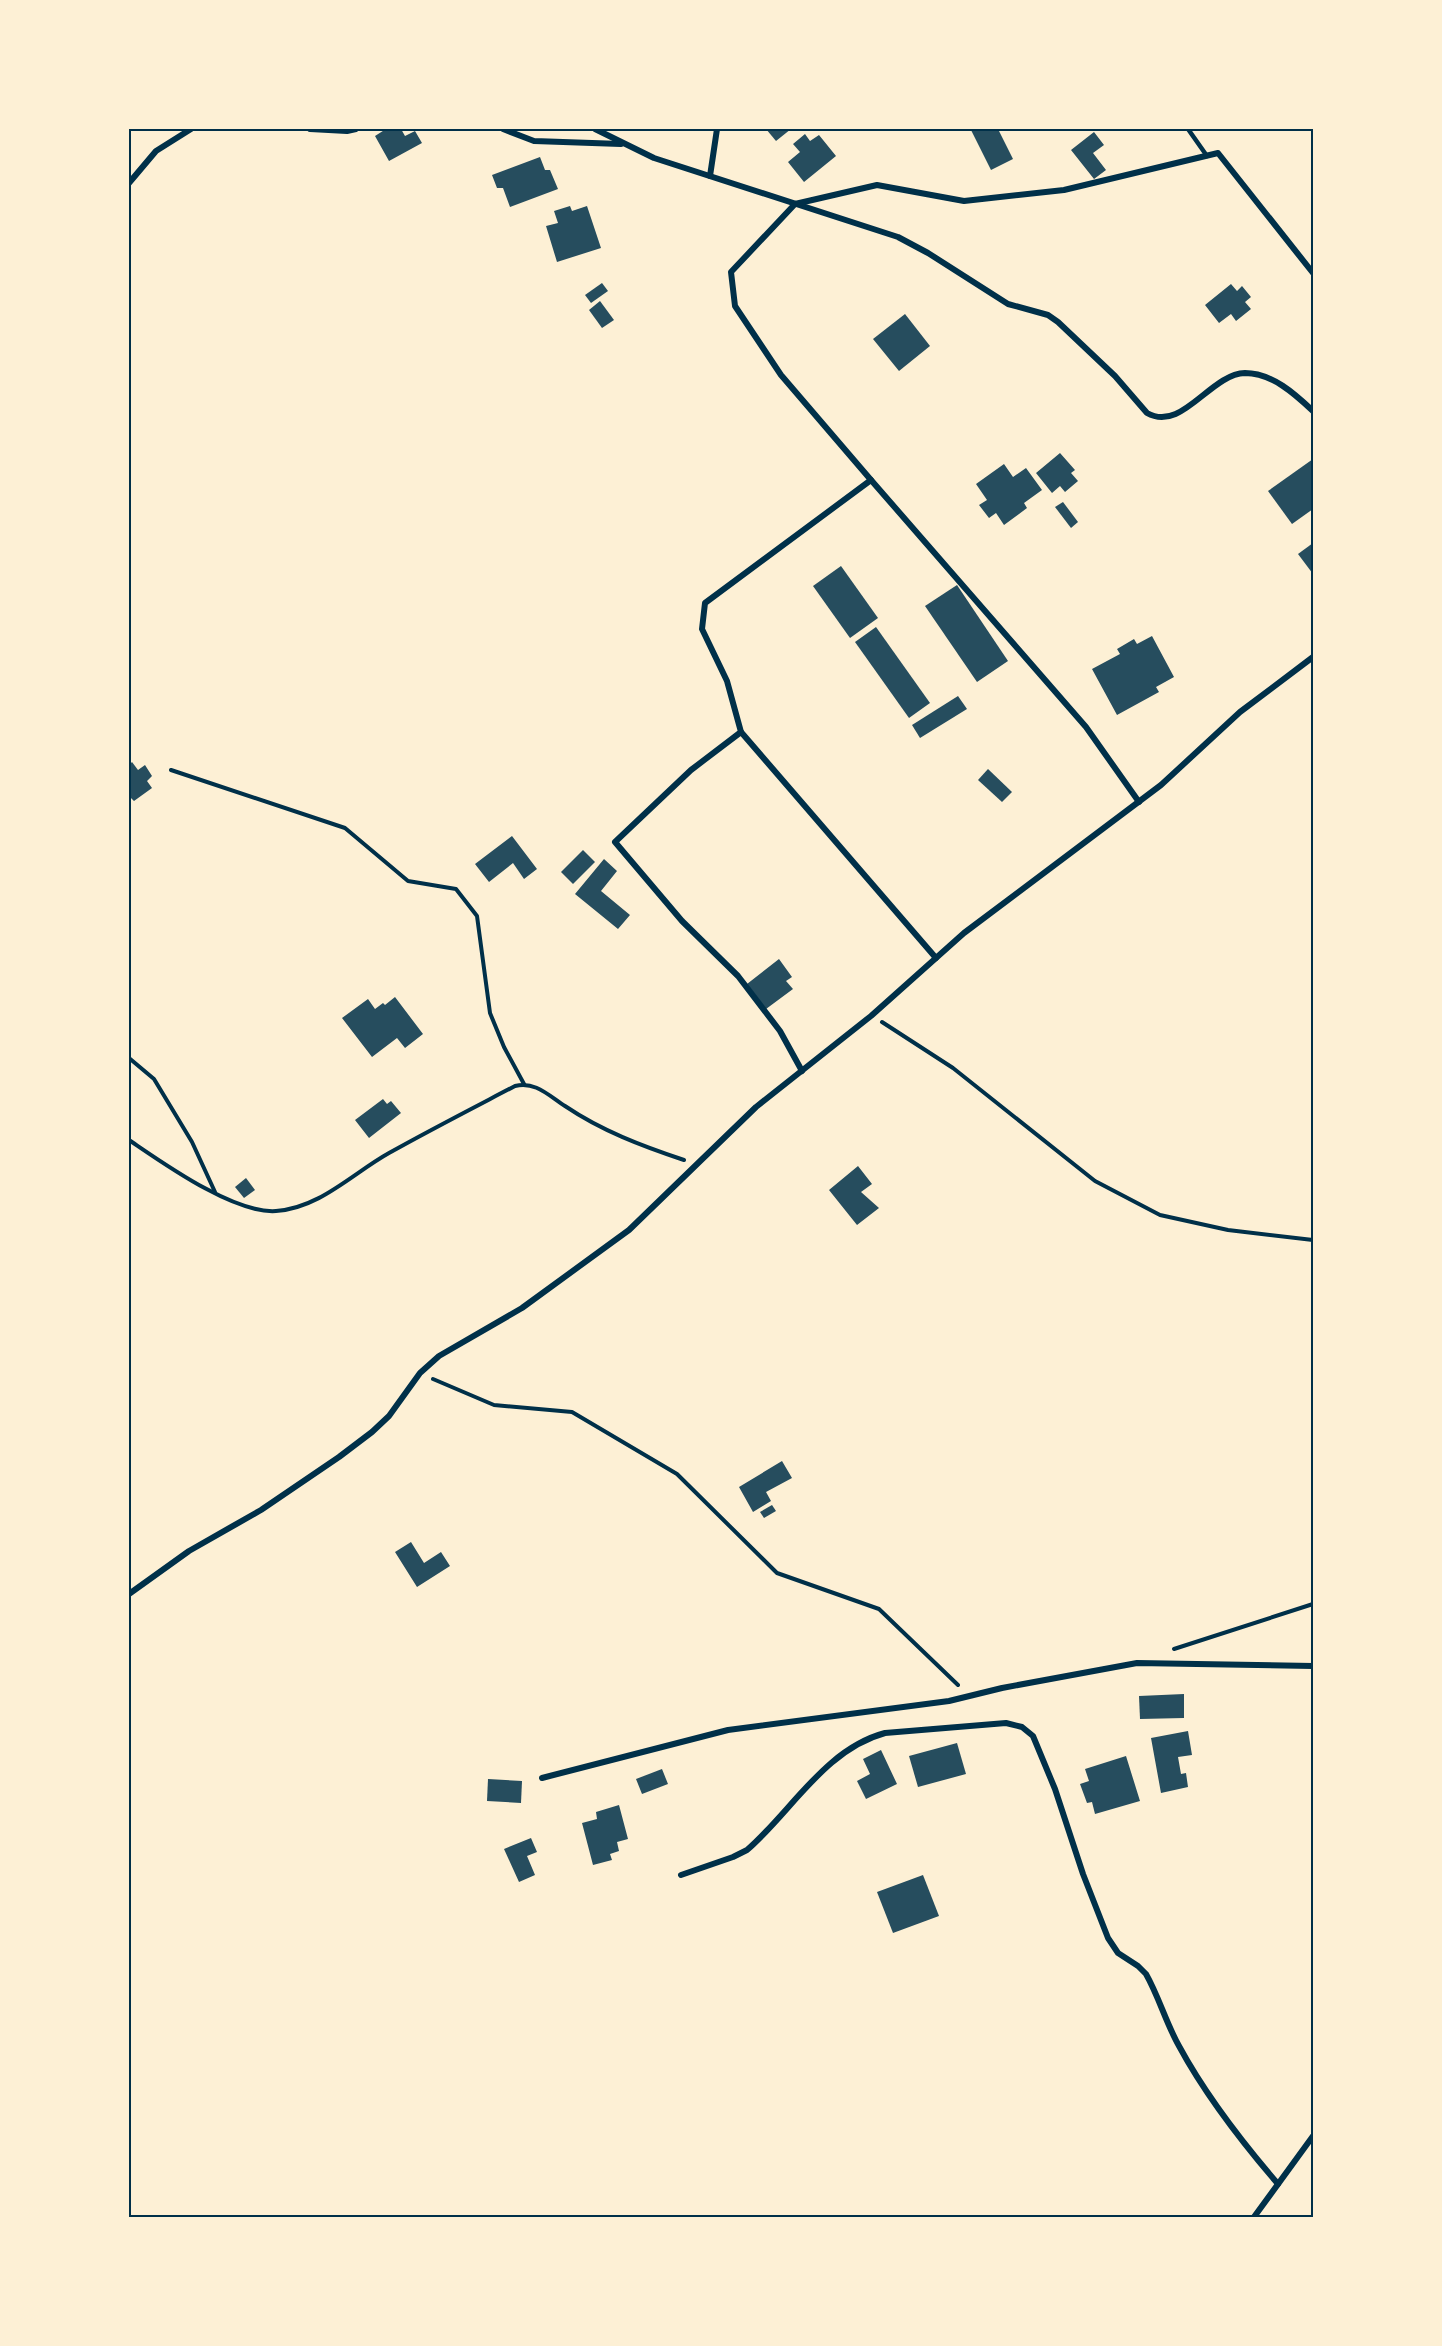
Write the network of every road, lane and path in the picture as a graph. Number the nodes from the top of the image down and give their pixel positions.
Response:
1 (191, 129) edge
2 (310, 129) edge
3 (356, 129) edge
4 (502, 129) edge
5 (595, 129) edge
6 (717, 129) edge
7 (1188, 129) edge
8 (625, 144) junction
9 (1207, 156) junction
10 (710, 176) junction
11 (129, 183) edge
12 (795, 204) junction
13 (1313, 273) edge
14 (1313, 411) edge
15 (872, 480) junction
16 (1313, 657) edge
17 (741, 732) junction
18 (171, 770) dead end
19 (1139, 802) junction
20 (936, 958) junction
21 (872, 1016) junction
22 (129, 1058) edge
23 (802, 1071) junction
24 (524, 1084) junction
25 (129, 1140) edge
26 (696, 1164) junction
27 (215, 1192) junction
28 (1313, 1240) edge
29 (420, 1373) junction
30 (129, 1594) edge
31 (1313, 1604) edge
32 (1166, 1652) dead end
33 (1313, 1666) edge
34 (969, 1696) junction
35 (542, 1778) dead end
36 (681, 1875) dead end
37 (1313, 2136) edge
38 (1278, 2184) junction
39 (1254, 2217) edge

1 - 11 street
2 - 3 street
4 - 8 street
5 - 8 street
6 - 10 street
7 - 9 lane
8 - 10 street
9 - 12 street
9 - 13 street
10 - 12 street
12 - 14 street
12 - 15 street
15 - 17 street
15 - 19 street
16 - 19 street
17 - 20 street
17 - 23 street
18 - 24 path
19 - 20 street
20 - 21 street
21 - 23 street
21 - 28 path
22 - 27 path
23 - 26 street
24 - 26 path
24 - 27 path
25 - 27 path
26 - 29 street
29 - 30 street
29 - 34 path
31 - 32 path
33 - 34 street
34 - 35 street
36 - 38 street
37 - 38 street
38 - 39 street

